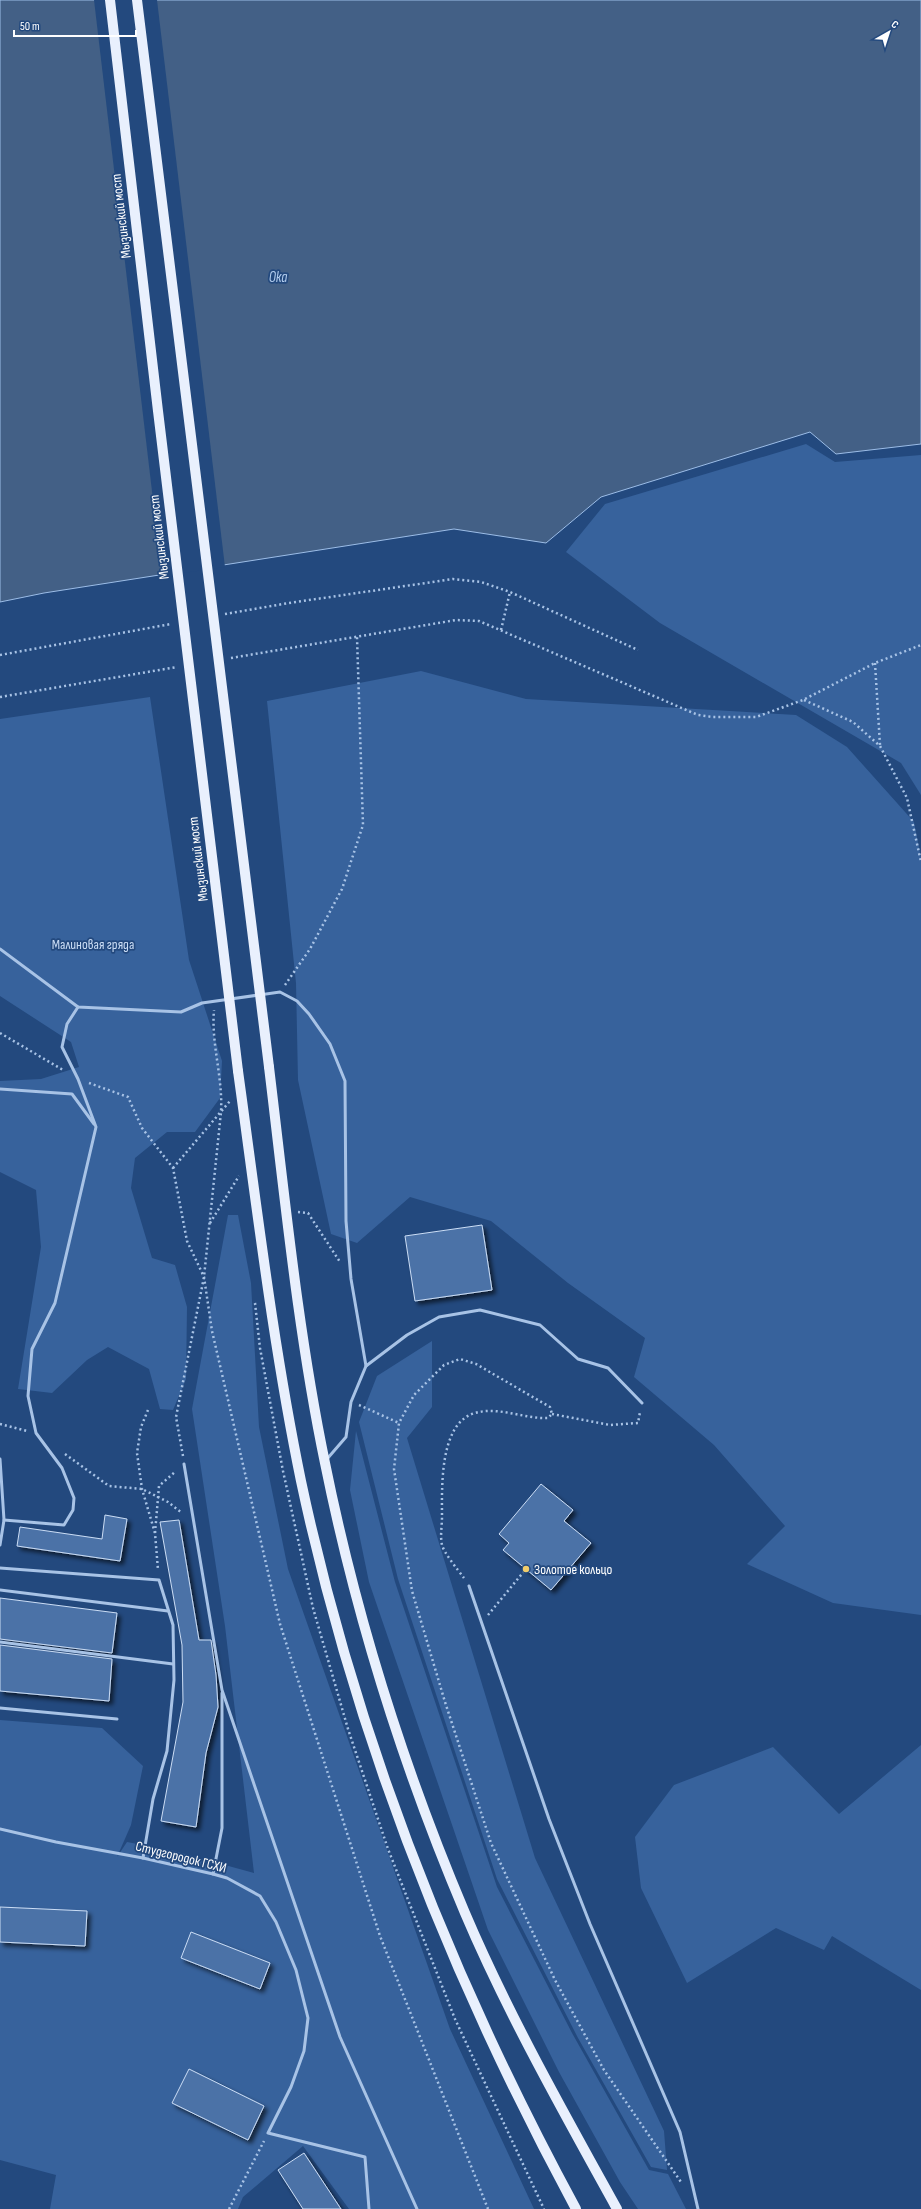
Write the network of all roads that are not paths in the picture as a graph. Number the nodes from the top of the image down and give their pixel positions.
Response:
1 (110, 0) edge
2 (137, 0) edge
3 (0, 949) edge
4 (78, 1007) junction
5 (0, 1089) edge
6 (96, 1127) junction
7 (366, 1366) junction
8 (642, 1403) road end
9 (0, 1459) edge
10 (325, 1462) junction
11 (184, 1464) road end
12 (4, 1520) junction
13 (0, 1545) edge
14 (0, 1568) edge
15 (469, 1586) road end
16 (0, 1590) edge
17 (168, 1611) junction
18 (0, 1642) edge
19 (173, 1664) junction
20 (222, 1690) junction
21 (0, 1708) edge
22 (117, 1719) dead end
23 (0, 1829) edge
24 (143, 1858) junction
25 (213, 1874) junction
26 (370, 2209) edge
27 (417, 2209) edge
28 (576, 2209) edge
29 (617, 2209) edge
30 (699, 2209) edge

1 - 28 main road, Мызинский мост, bridge
2 - 10 main road, bridge
3 - 4 lane
4 - 6 lane
4 - 7 lane
5 - 6 lane
6 - 12 lane
7 - 8 lane
7 - 10 lane
9 - 12 lane
10 - 29 main road
11 - 20 lane
12 - 13 lane
14 - 17 lane
15 - 30 lane
16 - 17 lane
17 - 19 lane
18 - 19 lane
19 - 24 lane
20 - 25 lane
20 - 27 lane
21 - 22 lane
23 - 24 lane, Студгородок ГСХИ
24 - 25 lane, Студгородок ГСХИ
25 - 26 lane, Студгородок ГСХИ

